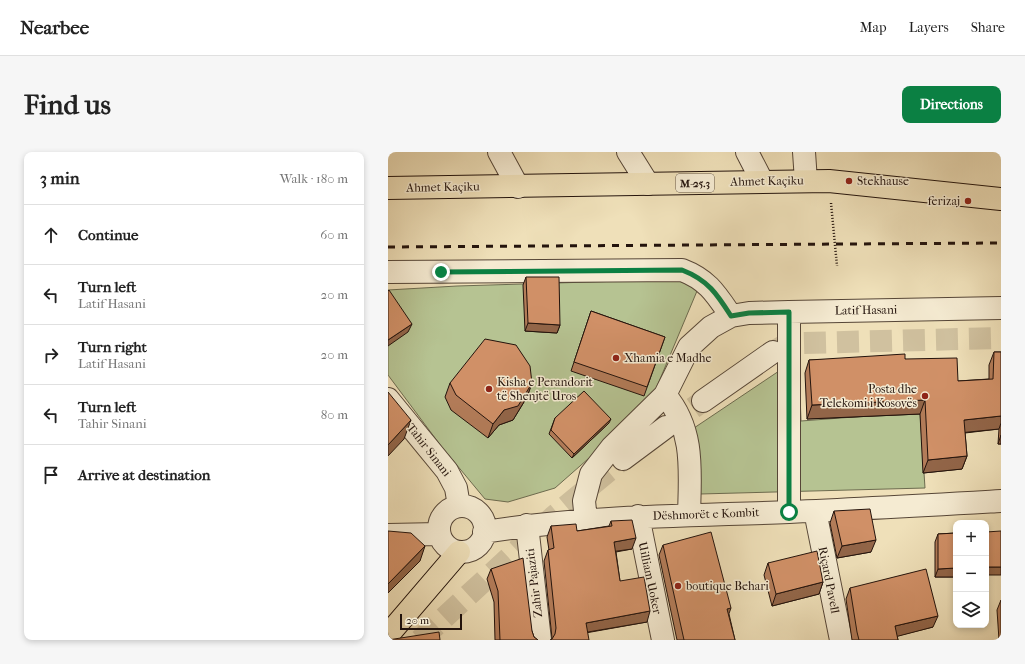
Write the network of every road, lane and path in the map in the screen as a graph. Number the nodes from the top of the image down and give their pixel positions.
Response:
1 (499, 152) edge
2 (628, 152) edge
3 (747, 152) edge
4 (804, 152) edge
5 (762, 181) junction
6 (806, 181) junction
7 (829, 181) junction
8 (648, 184) junction
9 (518, 187) junction
10 (388, 188) edge
11 (1001, 198) edge
12 (837, 266) dead end
13 (388, 272) edge
14 (1001, 308) edge
15 (789, 312) junction
16 (731, 316) junction
17 (773, 352) tunnel mouth
18 (665, 395) junction
19 (388, 399) edge
20 (703, 401) tunnel mouth
21 (666, 427) tunnel mouth
22 (623, 459) tunnel mouth
23 (1001, 501) edge
24 (459, 506) junction
25 (789, 512) junction
26 (689, 515) junction
27 (638, 516) junction
28 (586, 520) junction
29 (817, 521) dead end
30 (527, 525) junction
31 (484, 532) junction
32 (439, 534) junction
33 (388, 535) edge
34 (459, 552) junction
35 (388, 635) edge
36 (540, 640) edge
37 (663, 640) edge
38 (841, 640) edge

1 - 9 street
2 - 8 street
3 - 5 street
4 - 6 street
5 - 6 main road, Ahmet Kaçiku / M-25.3
5 - 8 main road, Ahmet Kaçiku / M-25.3
6 - 7 main road, Ahmet Kaçiku / M-25.3
7 - 11 main road, Ahmet Kaçiku / M-25.3
7 - 12 path
8 - 9 main road, Ahmet Kaçiku / M-25.3
9 - 10 main road, Ahmet Kaçiku / M-25.3
13 - 16 street
14 - 15 street, Latif Hasani
15 - 16 street, Latif Hasani
15 - 25 street
16 - 18 street, Latif Hasani
17 - 20 street
18 - 26 street
18 - 28 street, Latif Hasani
19 - 24 street, Tahir Sinani
21 - 22 street
23 - 25 street, Dëshmorët e Kombit
24 - 31 street
24 - 32 street
25 - 26 street, Dëshmorët e Kombit
26 - 27 street, Dëshmorët e Kombit
27 - 28 street, Dëshmorët e Kombit
27 - 37 street, Uilliam Uoker
28 - 30 street, Dëshmorët e Kombit
29 - 38 street, Riçard Pavell
30 - 31 street, Dëshmorët e Kombit
30 - 36 street, Zahir Pajaziti
31 - 34 street
32 - 33 street
32 - 34 street
34 - 35 main road

